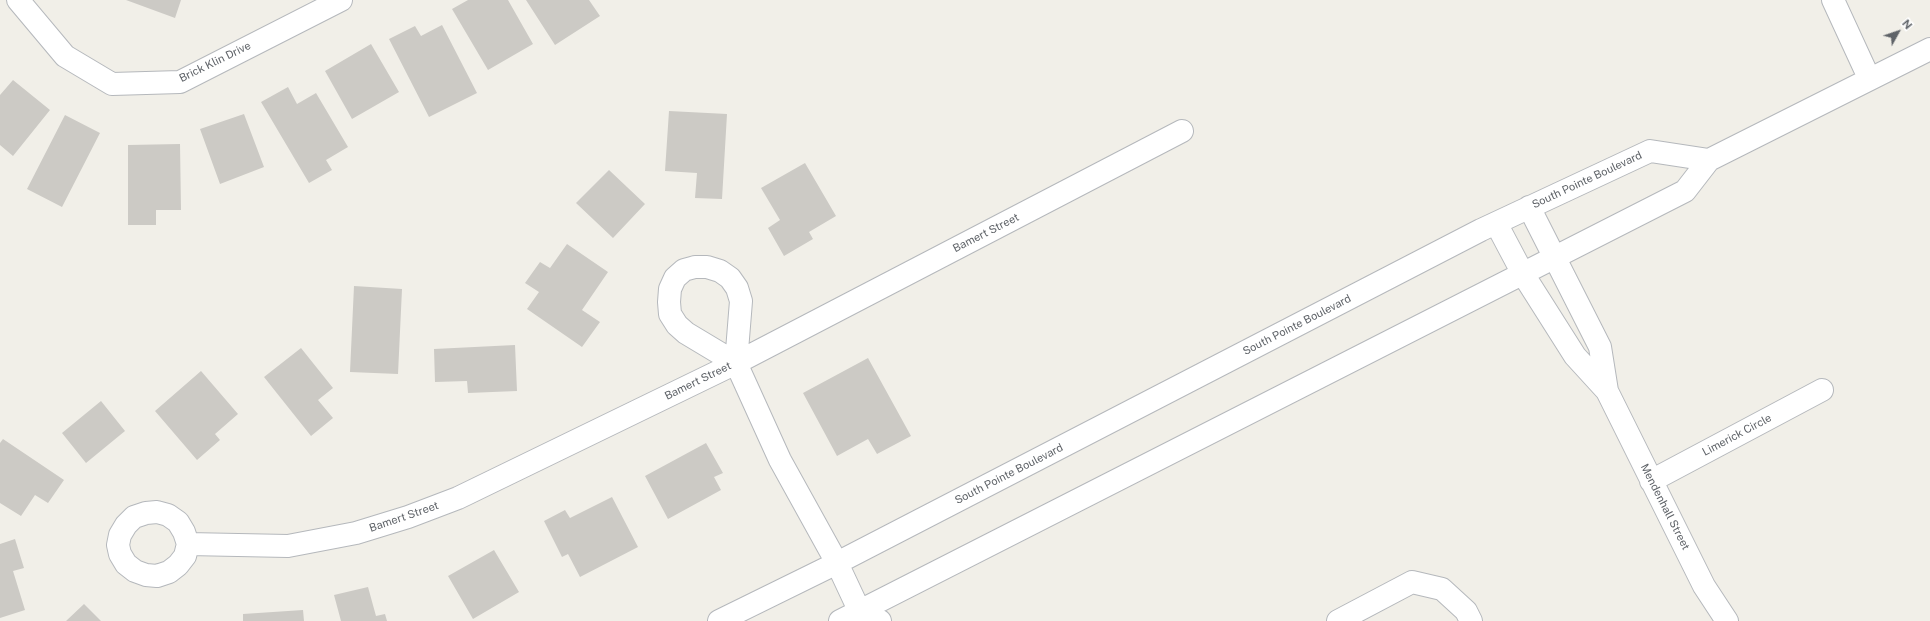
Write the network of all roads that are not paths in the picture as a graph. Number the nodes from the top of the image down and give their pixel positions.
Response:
1 (18, 0) edge
2 (341, 0) edge
3 (1833, 0) edge
4 (1930, 49) edge
5 (1869, 78) junction
6 (1182, 131) dead end
7 (1709, 160) junction
8 (1529, 207) junction
9 (1496, 223) junction
10 (1554, 259) junction
11 (1523, 274) junction
12 (736, 363) junction
13 (1822, 390) dead end
14 (1607, 391) junction
15 (1651, 480) junction
16 (188, 544) dead end
17 (837, 563) junction
18 (858, 616) edge
19 (719, 621) edge
20 (840, 621) edge
21 (880, 621) edge
22 (1338, 621) edge
23 (1471, 621) edge
24 (1727, 621) edge

1 - 2 street, Brick Klin Drive
3 - 5 street
4 - 5 street
5 - 7 street
6 - 12 street, Bamert Street
7 - 8 street, South Pointe Boulevard
7 - 10 street
8 - 9 street, South Pointe Boulevard
8 - 10 street, Mendenhall Street
9 - 11 street, Mendenhall Street
9 - 17 street, South Pointe Boulevard
10 - 11 street
10 - 14 street, Mendenhall Street
11 - 14 street, Mendenhall Street
11 - 18 street
12 - 16 street, Bamert Street
12 - 17 street
13 - 15 street, Limerick Circle
14 - 15 street, Mendenhall Street
15 - 24 street, Mendenhall Street
17 - 18 street
17 - 19 street, South Pointe Boulevard
18 - 20 street
18 - 21 street
22 - 23 street

